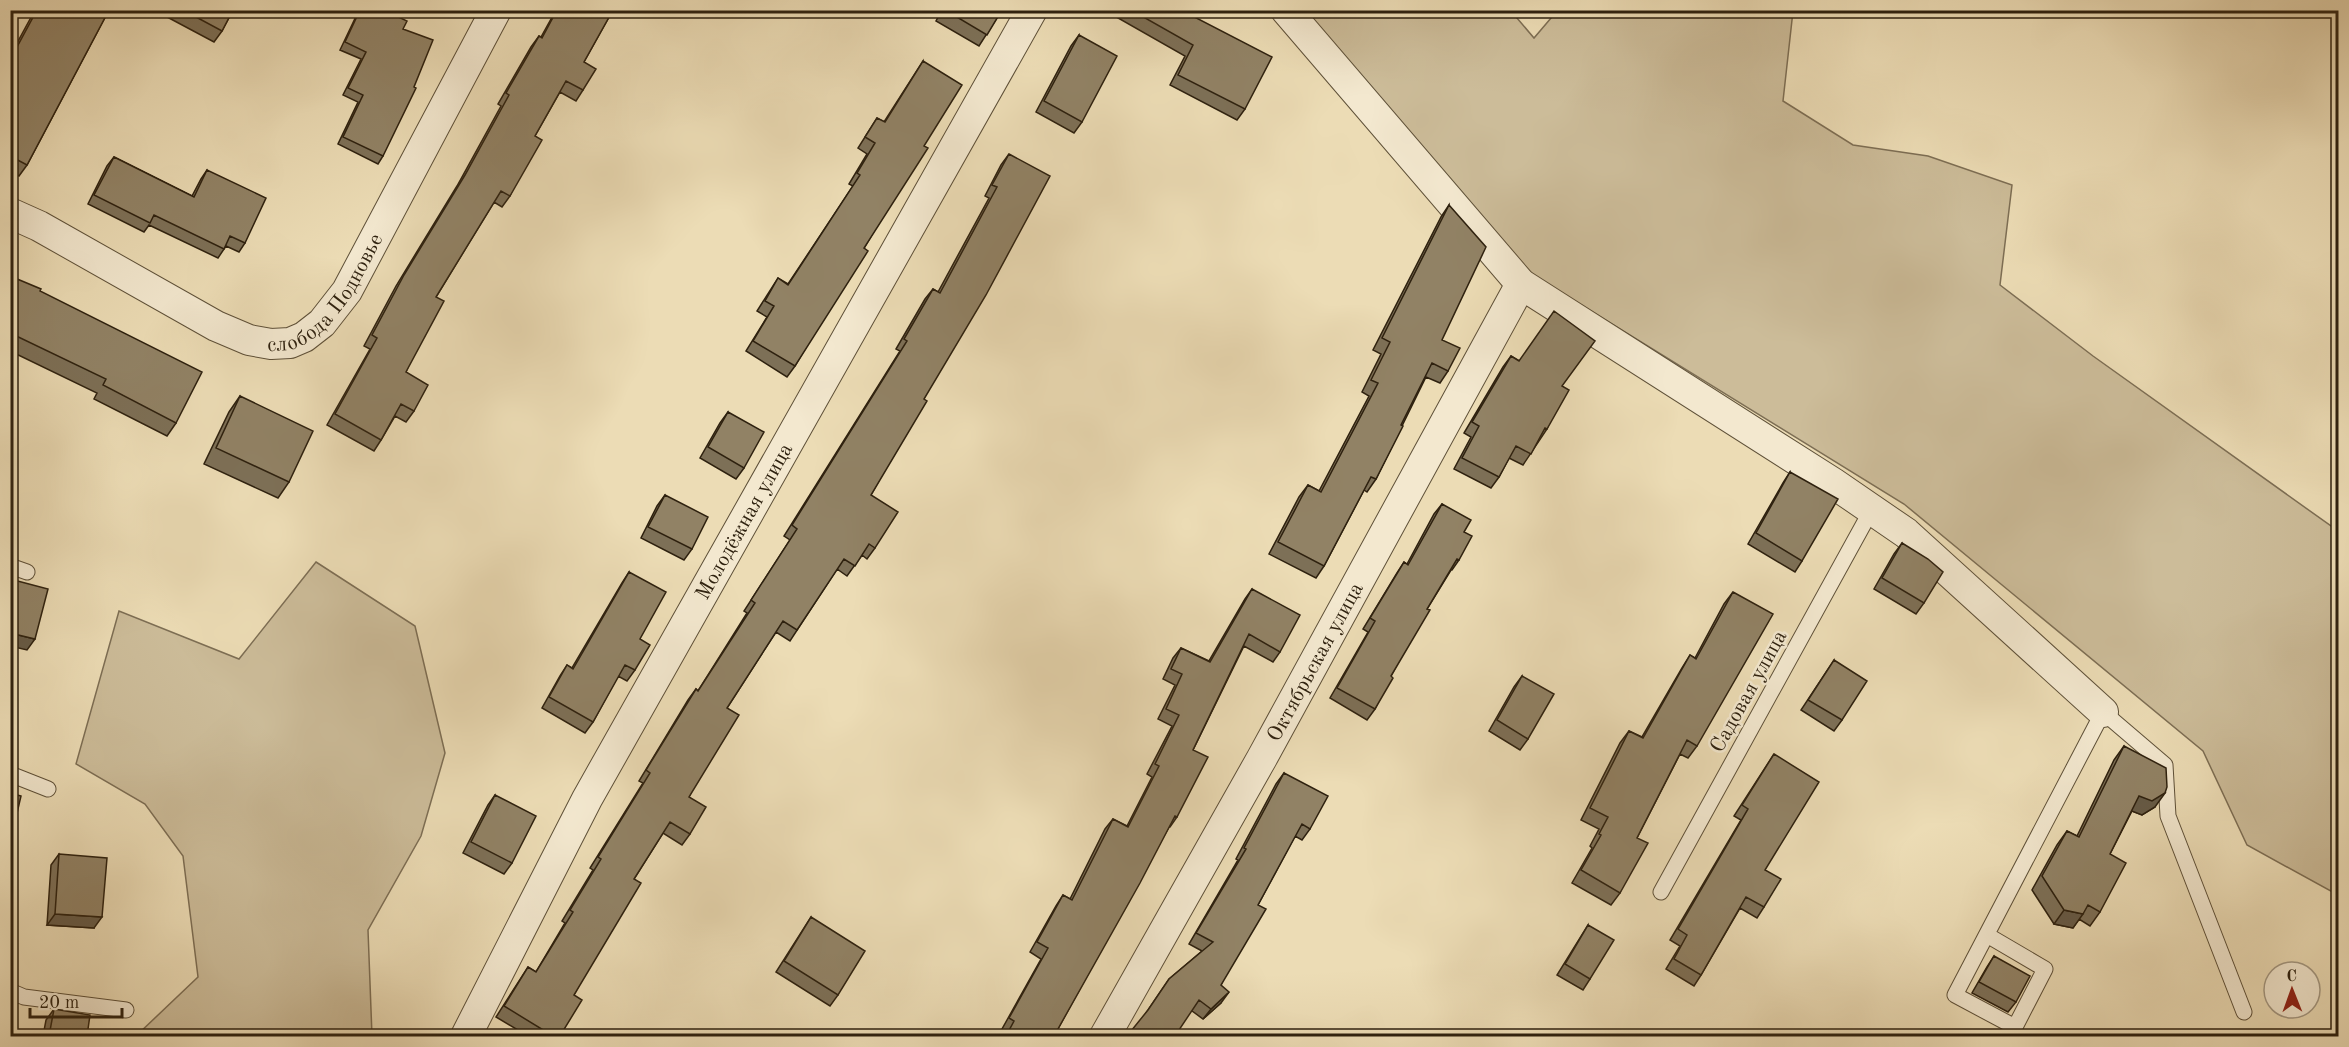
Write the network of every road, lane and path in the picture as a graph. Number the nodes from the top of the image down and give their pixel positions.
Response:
1 (496, 10) edge
2 (1032, 10) edge
3 (1286, 10) edge
4 (10, 213) edge
5 (1521, 284) junction
6 (1872, 509) junction
7 (10, 566) edge
8 (27, 572) dead end
9 (2103, 712) junction
10 (10, 774) edge
11 (48, 789) dead end
12 (1660, 892) dead end
13 (1987, 935) junction
14 (10, 991) edge
15 (126, 1010) dead end
16 (2244, 1012) dead end
17 (466, 1036) edge
18 (1105, 1036) edge

1 - 4 street, слобода Подновье
2 - 17 street, Молодёжная улица
3 - 5 street
5 - 6 street
5 - 18 street, Октябрьская улица
6 - 9 street
6 - 12 lane, Садовая улица
7 - 8 lane
9 - 13 lane
9 - 16 lane
10 - 11 lane
13 - 13 lane
14 - 15 lane

